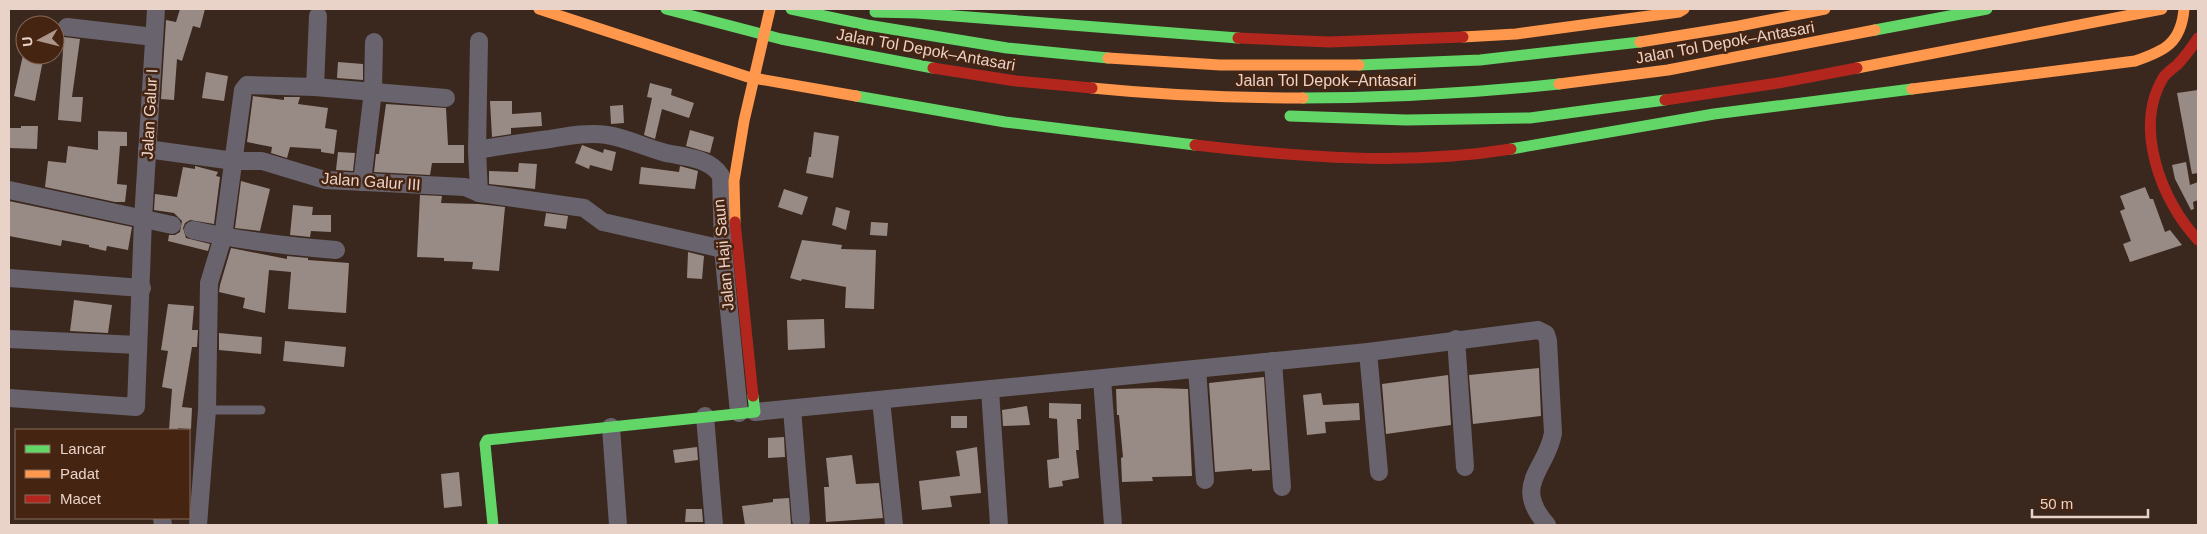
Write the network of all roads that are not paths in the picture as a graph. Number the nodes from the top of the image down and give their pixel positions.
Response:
1 (156, 9) edge
2 (539, 9) edge
3 (666, 9) edge
4 (770, 9) edge
5 (1684, 9) edge
6 (1825, 9) edge
7 (1987, 9) edge
8 (2162, 9) edge
9 (2184, 9) edge
10 (795, 10) edge
11 (318, 16) dead end
12 (67, 27) dead end
13 (154, 37) junction
14 (2198, 38) edge
15 (479, 40) dead end
16 (374, 42) dead end
17 (315, 87) junction
18 (373, 92) junction
19 (1165, 95) junction
20 (446, 98) dead end
21 (1244, 108) dead end
22 (1283, 115) dead end
23 (147, 149) junction
24 (477, 150) junction
25 (234, 161) junction
26 (362, 182) junction
27 (9, 190) edge
28 (479, 193) junction
29 (143, 219) junction
30 (172, 225) dead end
31 (193, 230) dead end
32 (223, 237) junction
33 (2198, 240) edge
34 (723, 249) junction
35 (336, 250) dead end
36 (9, 278) edge
37 (142, 288) junction
38 (9, 339) edge
39 (1456, 339) junction
40 (138, 346) junction
41 (1368, 352) junction
42 (1274, 361) junction
43 (1197, 369) junction
44 (1102, 378) junction
45 (990, 390) junction
46 (9, 398) edge
47 (881, 400) junction
48 (792, 409) junction
49 (207, 410) junction
50 (261, 410) dead end
51 (747, 412) junction
52 (705, 416) junction
53 (611, 427) junction
54 (1465, 467) dead end
55 (1379, 472) dead end
56 (1205, 480) dead end
57 (1282, 486) dead end
58 (801, 520) dead end
59 (198, 525) edge
60 (494, 525) edge
61 (618, 525) edge
62 (714, 525) edge
63 (894, 525) edge
64 (1000, 525) edge
65 (1113, 525) edge
66 (1547, 525) edge

1 - 13 street, Jalan Galur I
2 - 9 main road
3 - 19 main road, Jalan Tol Depok–Antasari
4 - 51 main road, Jalan Haji Saun
5 - 10 main road
6 - 10 main road, Jalan Tol Depok–Antasari
7 - 19 main road, Jalan Tol Depok–Antasari
8 - 22 main road
11 - 17 street
12 - 13 street
13 - 23 street, Jalan Galur I
14 - 33 main road
15 - 24 street
16 - 18 street
17 - 18 street
17 - 25 street
18 - 20 street
18 - 26 street
19 - 21 main road
23 - 25 street, Jalan Galur III
23 - 29 street, Jalan Galur I
24 - 28 street
24 - 34 street
25 - 26 street, Jalan Galur III
25 - 32 street
26 - 28 street, Jalan Galur III
27 - 29 street
28 - 34 street, Jalan Galur III
29 - 30 street
29 - 37 street, Jalan Galur I
31 - 32 street
32 - 35 street
32 - 49 street
34 - 51 street
36 - 37 street
37 - 40 street, Jalan Galur I
38 - 40 street
39 - 41 street
39 - 54 street
39 - 66 street
40 - 46 street, Jalan Galur I
41 - 42 street
41 - 55 street
42 - 43 street
42 - 57 street
43 - 44 street
43 - 56 street
44 - 45 street
44 - 65 street
45 - 47 street
45 - 64 street
47 - 48 street
47 - 63 street
48 - 51 street
48 - 58 street
49 - 50 lane
49 - 59 street
51 - 52 main road
52 - 53 main road
52 - 62 street
53 - 60 main road
53 - 61 street

